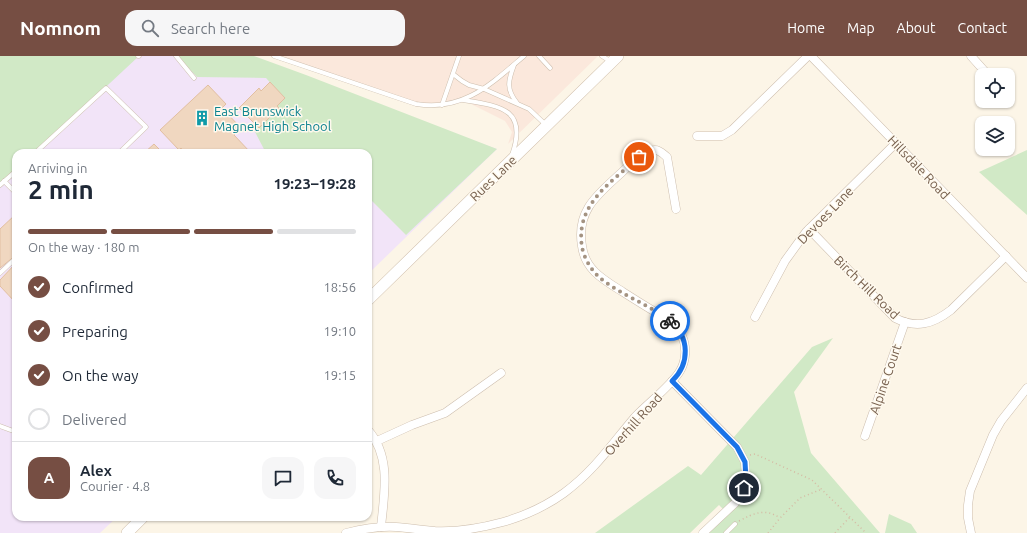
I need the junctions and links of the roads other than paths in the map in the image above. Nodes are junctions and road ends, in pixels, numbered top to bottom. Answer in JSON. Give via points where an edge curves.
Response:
{"nodes":[{"id":1,"x":176,"y":56,"type":"edge"},
{"id":2,"x":274,"y":56,"type":"edge"},
{"id":3,"x":459,"y":56,"type":"edge"},
{"id":4,"x":524,"y":56,"type":"edge"},
{"id":5,"x":539,"y":56,"type":"edge"},
{"id":6,"x":602,"y":56,"type":"edge"},
{"id":7,"x":808,"y":56,"type":"edge"},
{"id":8,"x":811,"y":56,"type":"edge"},
{"id":9,"x":970,"y":56,"type":"edge"},
{"id":10,"x":615,"y":59,"type":"edge"},
{"id":11,"x":515,"y":64,"type":"junction"},
{"id":12,"x":550,"y":68,"type":"dead end"},
{"id":13,"x":981,"y":68,"type":"edge"},
{"id":14,"x":453,"y":74,"type":"junction"},
{"id":15,"x":194,"y":78,"type":"dead end"},
{"id":16,"x":484,"y":89,"type":"junction"},
{"id":17,"x":463,"y":100,"type":"junction"},
{"id":18,"x":519,"y":105,"type":"junction"},
{"id":19,"x":442,"y":106,"type":"junction"},
{"id":20,"x":546,"y":126,"type":"junction"},
{"id":21,"x":698,"y":136,"type":"dead end"},
{"id":22,"x":896,"y":143,"type":"junction"},
{"id":23,"x":40,"y":149,"type":"edge"},
{"id":24,"x":122,"y":149,"type":"edge"},
{"id":25,"x":509,"y":162,"type":"junction"},
{"id":26,"x":12,"y":175,"type":"edge"},
{"id":27,"x":4,"y":182,"type":"junction"},
{"id":28,"x":0,"y":185,"type":"edge"},
{"id":29,"x":12,"y":189,"type":"edge"},
{"id":30,"x":676,"y":209,"type":"dead end"},
{"id":31,"x":809,"y":229,"type":"junction"},
{"id":32,"x":1006,"y":256,"type":"junction"},
{"id":33,"x":12,"y":262,"type":"edge"},
{"id":34,"x":0,"y":273,"type":"edge"},
{"id":35,"x":1027,"y":278,"type":"edge"},
{"id":36,"x":372,"y":296,"type":"edge"},
{"id":37,"x":755,"y":318,"type":"dead end"},
{"id":38,"x":905,"y":322,"type":"junction"},
{"id":39,"x":501,"y":373,"type":"dead end"},
{"id":40,"x":672,"y":381,"type":"junction"},
{"id":41,"x":1027,"y":388,"type":"edge"},
{"id":42,"x":0,"y":426,"type":"edge"},
{"id":43,"x":12,"y":430,"type":"edge"},
{"id":44,"x":372,"y":435,"type":"edge"},
{"id":45,"x":865,"y":436,"type":"dead end"},
{"id":46,"x":377,"y":441,"type":"junction"},
{"id":47,"x":139,"y":521,"type":"edge"},
{"id":48,"x":735,"y":524,"type":"road end"},
{"id":49,"x":381,"y":527,"type":"junction"},
{"id":50,"x":461,"y":531,"type":"edge"},
{"id":51,"x":126,"y":533,"type":"edge"},
{"id":52,"x":346,"y":533,"type":"edge"},
{"id":53,"x":703,"y":533,"type":"edge"},
{"id":54,"x":726,"y":533,"type":"edge"},
{"id":55,"x":971,"y":533,"type":"edge"}],
"edges":[{"from":1,"to":15,"type":"lane"},
{"from":2,"to":19,"type":"lane","via":[[416,104]]},
{"from":3,"to":14,"type":"lane"},
{"from":4,"to":11,"type":"lane"},
{"from":5,"to":12,"type":"lane"},
{"from":6,"to":10,"type":"lane"},
{"from":7,"to":21,"type":"street","via":[[732,130],[722,136]]},
{"from":8,"to":22,"type":"street","name":"Hillsdale Road"},
{"from":9,"to":13,"type":"street"},
{"from":10,"to":20,"type":"main road","name":"Rues Lane"},
{"from":11,"to":16,"type":"lane"},
{"from":11,"to":18,"type":"lane","via":[[509,78],[509,86],[512,97]]},
{"from":14,"to":16,"type":"lane","via":[[469,85]]},
{"from":14,"to":19,"type":"lane"},
{"from":16,"to":17,"type":"lane"},
{"from":16,"to":18,"type":"lane"},
{"from":17,"to":19,"type":"lane"},
{"from":17,"to":25,"type":"lane","via":[[493,105],[511,115],[517,135]]},
{"from":18,"to":20,"type":"lane","via":[[529,109]]},
{"from":20,"to":25,"type":"main road","name":"Rues Lane"},
{"from":22,"to":31,"type":"street","name":"Devoes Lane"},
{"from":22,"to":32,"type":"street","name":"Hillsdale Road"},
{"from":23,"to":24,"type":"lane","via":[[106,88],[146,127]]},
{"from":25,"to":36,"type":"main road","name":"Rues Lane"},
{"from":26,"to":27,"type":"lane"},
{"from":27,"to":28,"type":"lane"},
{"from":27,"to":29,"type":"lane"},
{"from":30,"to":40,"type":"street","name":"Overhill Road","via":[[667,157],[656,150],[648,151],[597,195],[583,220],[580,238],[586,260],[596,274],[668,319],[679,330],[685,345],[685,357],[680,372]]},
{"from":31,"to":37,"type":"street","name":"Devoes Lane","via":[[785,261]]},
{"from":31,"to":38,"type":"street","name":"Birch Hill Road","via":[[895,318]]},
{"from":32,"to":35,"type":"street","name":"Hillsdale Road"},
{"from":32,"to":38,"type":"street","name":"Birch Hill Road","via":[[941,317],[928,323]]},
{"from":33,"to":34,"type":"lane"},
{"from":38,"to":45,"type":"street","name":"Alpine Court"},
{"from":39,"to":46,"type":"street","via":[[445,413]]},
{"from":40,"to":50,"type":"street","name":"Overhill Road","via":[[636,417],[597,464],[563,494],[516,517]]},
{"from":40,"to":53,"type":"street","via":[[737,447],[743,456],[747,471],[740,496]]},
{"from":41,"to":55,"type":"street","via":[[998,426],[970,491],[968,518]]},
{"from":42,"to":43,"type":"lane"},
{"from":44,"to":46,"type":"street"},
{"from":46,"to":49,"type":"street","via":[[384,462],[385,485]]},
{"from":47,"to":51,"type":"main road"},
{"from":48,"to":54,"type":"lane"},
{"from":49,"to":50,"type":"street","name":"Overhill Road"},
{"from":49,"to":52,"type":"street","name":"Overhill Road"}]}
